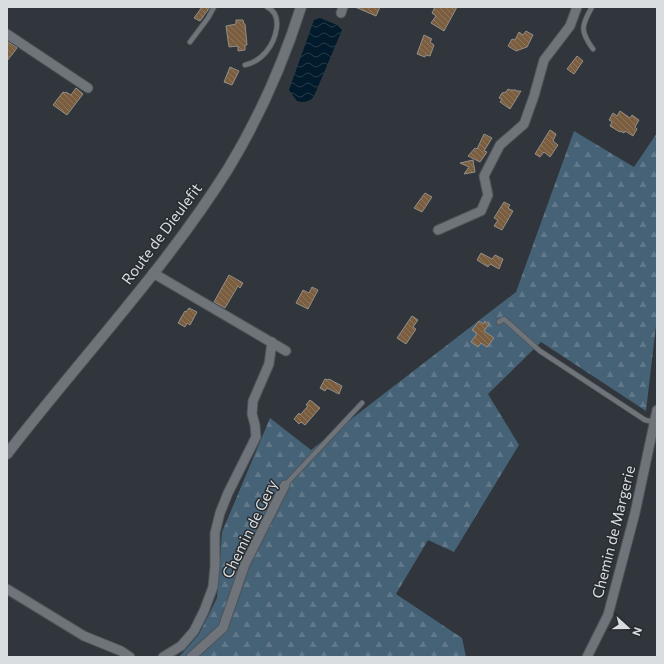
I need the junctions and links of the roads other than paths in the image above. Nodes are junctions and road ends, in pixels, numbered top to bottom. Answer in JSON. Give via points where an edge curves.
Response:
{"nodes":[{"id":1,"x":214,"y":7,"type":"edge"},
{"id":2,"x":267,"y":7,"type":"edge"},
{"id":3,"x":302,"y":7,"type":"edge"},
{"id":4,"x":577,"y":7,"type":"edge"},
{"id":5,"x":592,"y":7,"type":"edge"},
{"id":6,"x":7,"y":34,"type":"edge"},
{"id":7,"x":190,"y":42,"type":"dead end"},
{"id":8,"x":593,"y":49,"type":"dead end"},
{"id":9,"x":245,"y":65,"type":"dead end"},
{"id":10,"x":88,"y":88,"type":"dead end"},
{"id":11,"x":438,"y":230,"type":"dead end"},
{"id":12,"x":153,"y":273,"type":"junction"},
{"id":13,"x":499,"y":322,"type":"dead end"},
{"id":14,"x":272,"y":342,"type":"junction"},
{"id":15,"x":286,"y":351,"type":"dead end"},
{"id":16,"x":362,"y":403,"type":"dead end"},
{"id":17,"x":657,"y":410,"type":"edge"},
{"id":18,"x":654,"y":422,"type":"junction"},
{"id":19,"x":7,"y":454,"type":"edge"},
{"id":20,"x":285,"y":485,"type":"joint"},
{"id":21,"x":7,"y":589,"type":"edge"},
{"id":22,"x":130,"y":657,"type":"edge"},
{"id":23,"x":164,"y":657,"type":"edge"},
{"id":24,"x":191,"y":657,"type":"edge"},
{"id":25,"x":587,"y":657,"type":"edge"}],
"edges":[{"from":1,"to":7,"type":"lane"},
{"from":2,"to":9,"type":"lane","via":[[273,11],[277,20],[272,44],[261,57]]},
{"from":3,"to":12,"type":"main road","name":"Route de Dieulefit","via":[[278,72],[228,169]]},
{"from":4,"to":11,"type":"street","via":[[570,26],[544,60],[524,124],[500,145],[484,176],[488,195],[482,211]]},
{"from":5,"to":8,"type":"lane","via":[[584,22],[585,37]]},
{"from":6,"to":10,"type":"street"},
{"from":12,"to":14,"type":"street"},
{"from":12,"to":19,"type":"main road","name":"Route de Dieulefit"},
{"from":13,"to":18,"type":"lane","via":[[504,319],[546,355],[645,420]]},
{"from":14,"to":15,"type":"street"},
{"from":14,"to":23,"type":"street","via":[[269,364],[253,401],[252,414],[256,437],[228,493],[215,533],[213,587],[194,631],[181,646]]},
{"from":16,"to":20,"type":"lane","name":"Chemin de Gery"},
{"from":17,"to":18,"type":"street","name":"Chemin de Margerie"},
{"from":18,"to":25,"type":"street","name":"Chemin de Margerie","via":[[635,513],[608,615]]},
{"from":20,"to":24,"type":"street","name":"Chemin de Gery","via":[[245,564],[223,628]]},
{"from":21,"to":22,"type":"street","via":[[84,636],[121,650]]}]}
